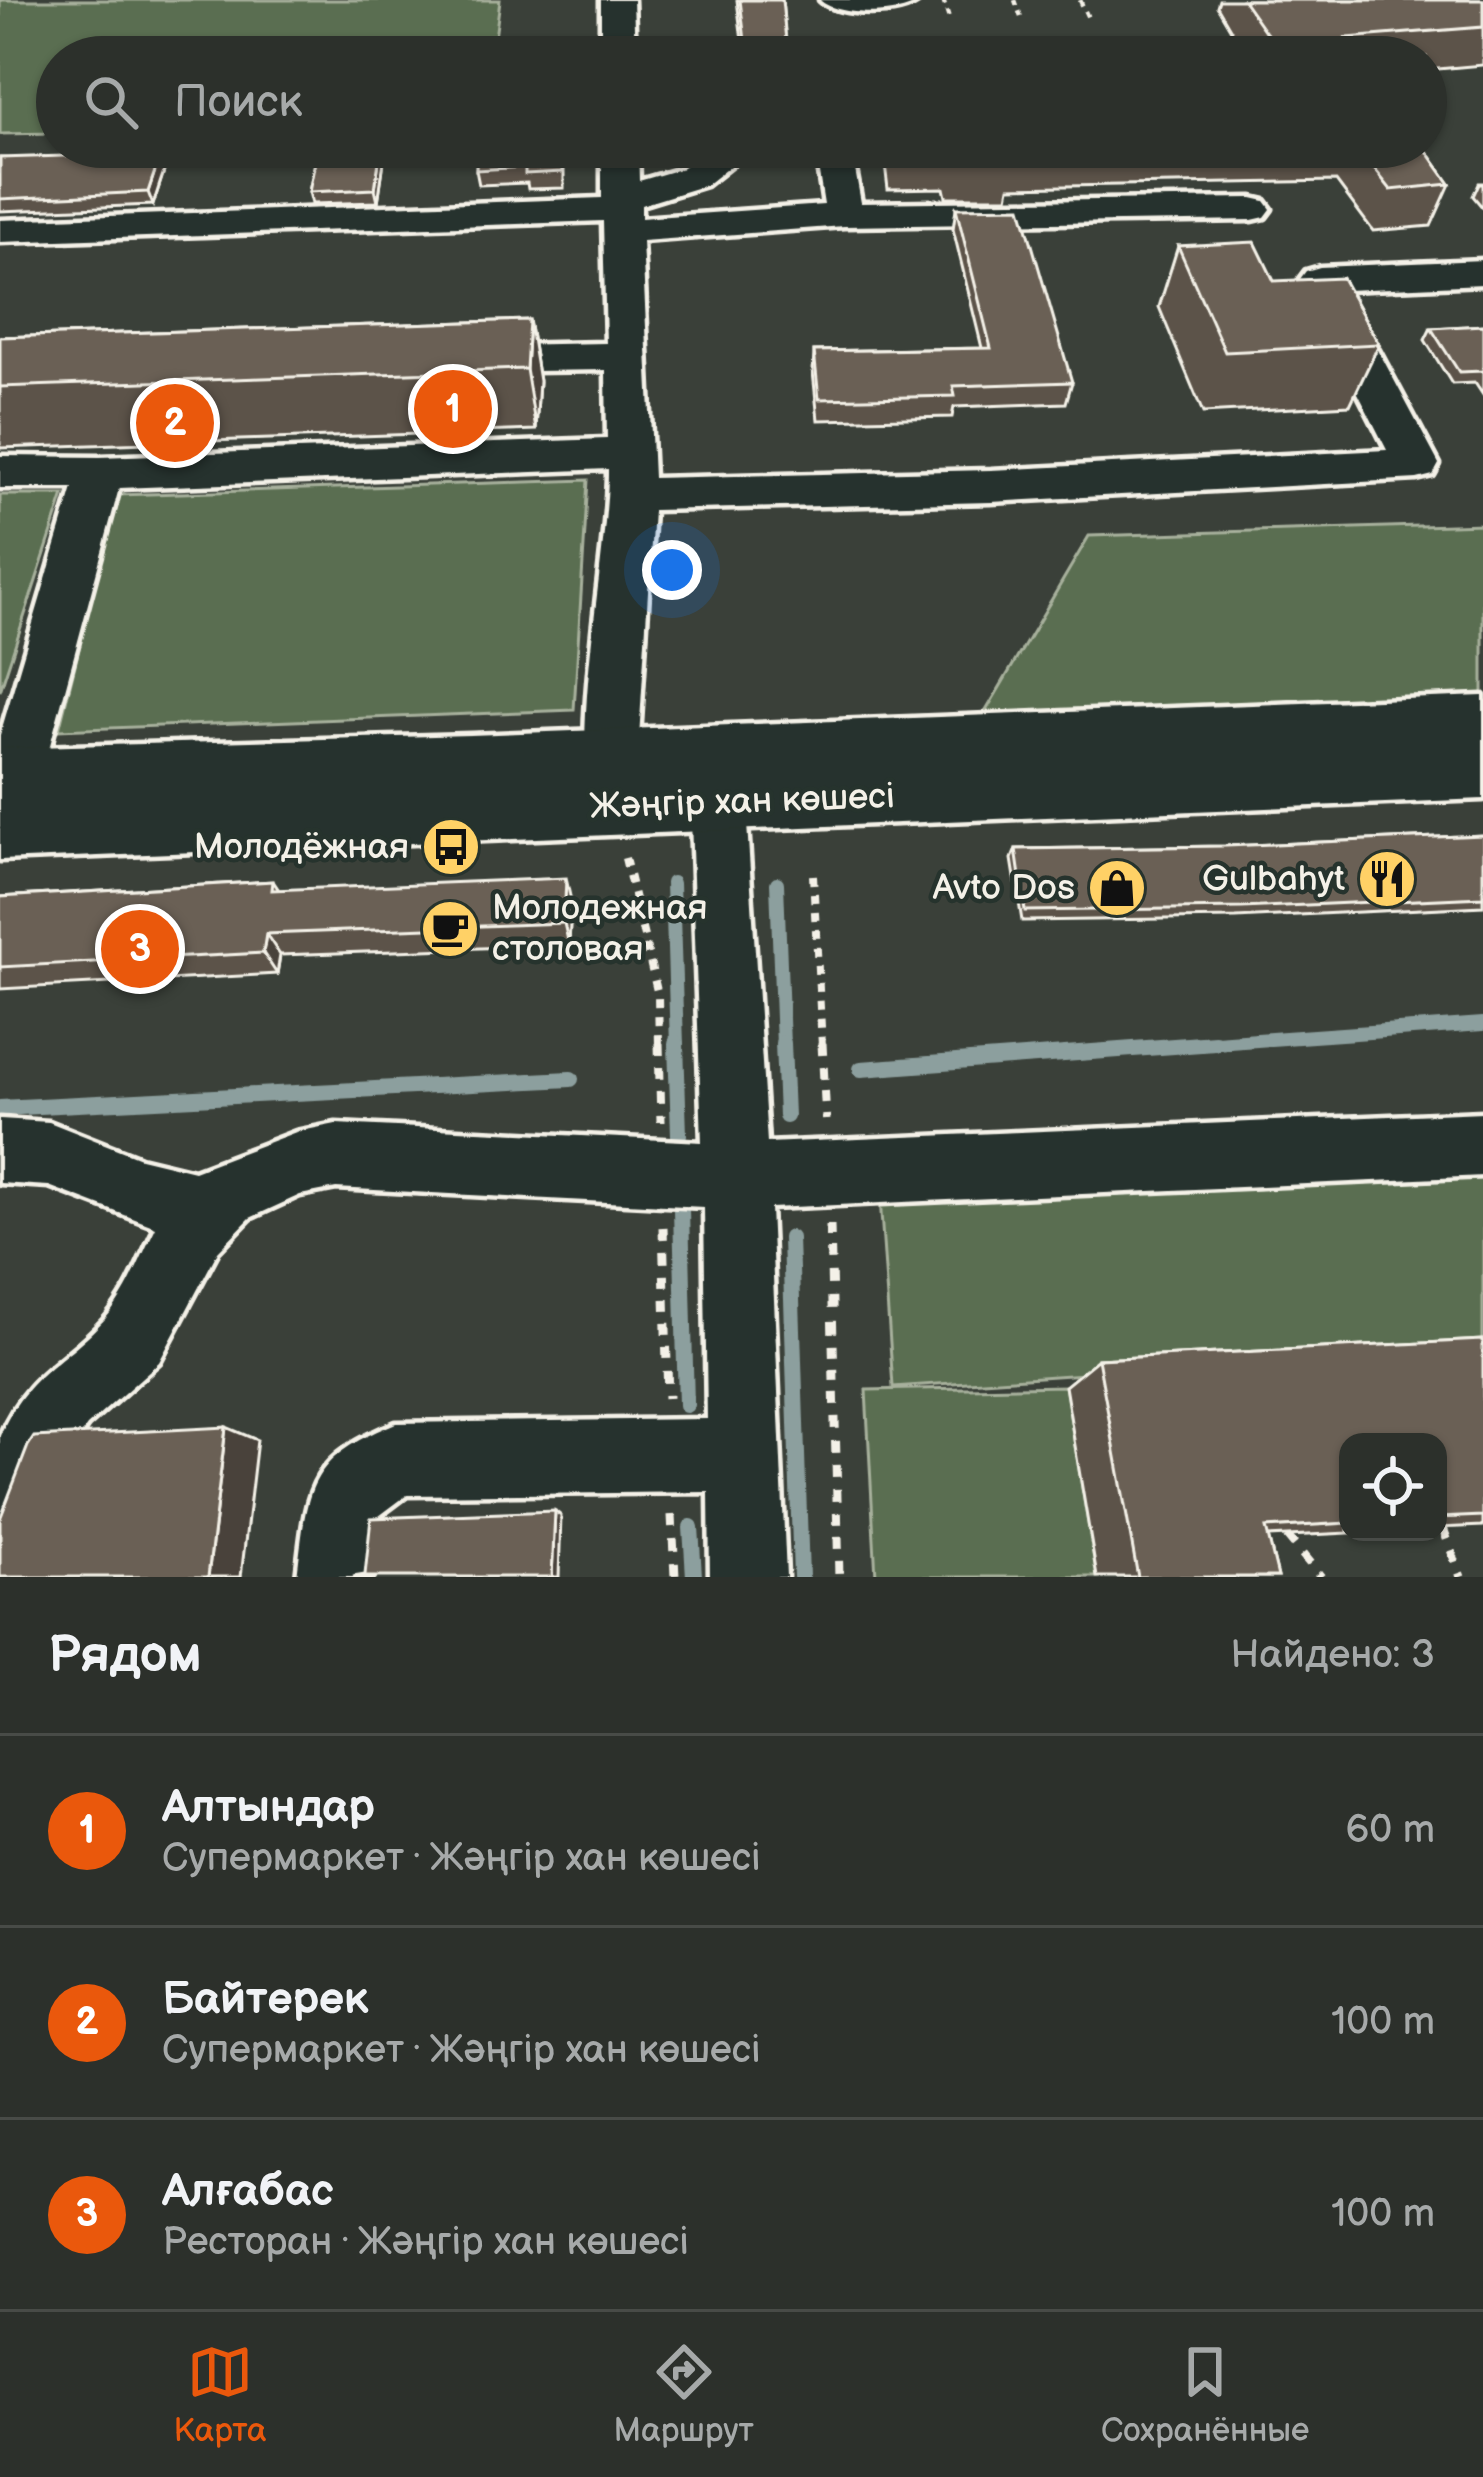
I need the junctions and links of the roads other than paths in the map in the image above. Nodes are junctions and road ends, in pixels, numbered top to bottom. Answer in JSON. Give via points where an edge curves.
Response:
{"nodes":[{"id":1,"x":617,"y":0,"type":"edge"},
{"id":2,"x":836,"y":0,"type":"edge"},
{"id":3,"x":904,"y":0,"type":"edge"},
{"id":4,"x":618,"y":36,"type":"edge"},
{"id":5,"x":620,"y":168,"type":"edge"},
{"id":6,"x":706,"y":168,"type":"edge"},
{"id":7,"x":836,"y":168,"type":"edge"},
{"id":8,"x":1252,"y":209,"type":"dead end"},
{"id":9,"x":621,"y":213,"type":"junction"},
{"id":10,"x":844,"y":214,"type":"junction"},
{"id":11,"x":0,"y":231,"type":"edge"},
{"id":12,"x":1483,"y":272,"type":"edge"},
{"id":13,"x":629,"y":356,"type":"junction"},
{"id":14,"x":430,"y":360,"type":"edge"},
{"id":15,"x":0,"y":472,"type":"edge"},
{"id":16,"x":100,"y":473,"type":"junction"},
{"id":17,"x":631,"y":474,"type":"junction"},
{"id":18,"x":1483,"y":721,"type":"edge"},
{"id":19,"x":1483,"y":772,"type":"edge"},
{"id":20,"x":717,"y":778,"type":"junction"},
{"id":21,"x":614,"y":780,"type":"junction"},
{"id":22,"x":5,"y":794,"type":"edge"},
{"id":23,"x":1483,"y":1144,"type":"edge"},
{"id":24,"x":0,"y":1151,"type":"edge"},
{"id":25,"x":736,"y":1174,"type":"junction"},
{"id":26,"x":227,"y":1195,"type":"junction"},
{"id":27,"x":744,"y":1455,"type":"junction"},
{"id":28,"x":0,"y":1536,"type":"edge"},
{"id":29,"x":335,"y":1577,"type":"edge"},
{"id":30,"x":748,"y":1577,"type":"edge"}],
"edges":[{"from":1,"to":4,"type":"street"},
{"from":2,"to":3,"type":"street"},
{"from":5,"to":9,"type":"street"},
{"from":6,"to":9,"type":"street"},
{"from":7,"to":10,"type":"street"},
{"from":8,"to":10,"type":"street"},
{"from":9,"to":10,"type":"street"},
{"from":9,"to":11,"type":"street"},
{"from":9,"to":13,"type":"street"},
{"from":12,"to":17,"type":"street","via":[[1320,279],[1417,464],[991,486]]},
{"from":13,"to":14,"type":"street"},
{"from":13,"to":17,"type":"street"},
{"from":15,"to":16,"type":"street"},
{"from":16,"to":17,"type":"street"},
{"from":16,"to":22,"type":"street"},
{"from":17,"to":21,"type":"street"},
{"from":18,"to":20,"type":"main road","name":"Жәңгір хан көшесі"},
{"from":19,"to":20,"type":"main road","name":"Жәңгір хан көшесі"},
{"from":20,"to":21,"type":"main road","name":"Жәңгір хан көшесі"},
{"from":20,"to":25,"type":"street"},
{"from":21,"to":22,"type":"main road","name":"Жәңгір хан көшесі"},
{"from":23,"to":25,"type":"street"},
{"from":24,"to":26,"type":"street","via":[[49,1154],[168,1201]]},
{"from":25,"to":26,"type":"street","via":[[336,1156]]},
{"from":25,"to":27,"type":"street"},
{"from":26,"to":28,"type":"street","via":[[180,1243],[133,1340],[44,1423]]},
{"from":27,"to":29,"type":"street","via":[[396,1459],[344,1496]]},
{"from":27,"to":30,"type":"street"}]}
